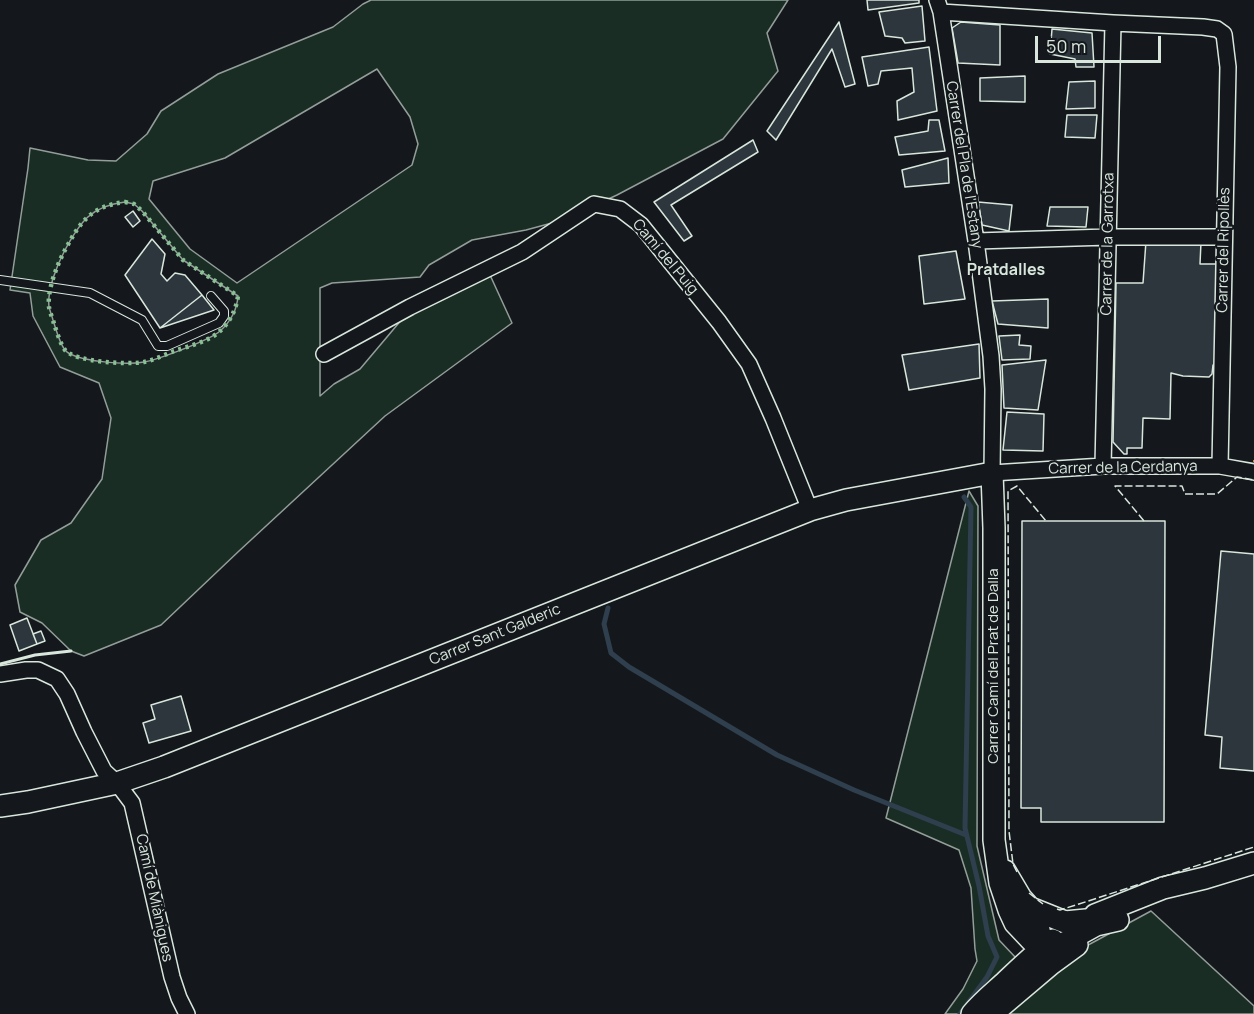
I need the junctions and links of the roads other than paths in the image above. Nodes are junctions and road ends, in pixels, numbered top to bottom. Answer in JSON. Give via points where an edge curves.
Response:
{"nodes":[{"id":1,"x":939,"y":6,"type":"edge"},
{"id":2,"x":1113,"y":23,"type":"junction"},
{"id":3,"x":1108,"y":237,"type":"junction"},
{"id":4,"x":1224,"y":237,"type":"junction"},
{"id":5,"x":976,"y":241,"type":"junction"},
{"id":6,"x":0,"y":280,"type":"edge"},
{"id":7,"x":211,"y":296,"type":"dead end"},
{"id":8,"x":324,"y":354,"type":"dead end"},
{"id":9,"x":1103,"y":466,"type":"junction"},
{"id":10,"x":1220,"y":466,"type":"junction"},
{"id":11,"x":1254,"y":472,"type":"edge"},
{"id":12,"x":992,"y":473,"type":"junction"},
{"id":13,"x":810,"y":510,"type":"junction"},
{"id":14,"x":0,"y":674,"type":"edge"},
{"id":15,"x":111,"y":777,"type":"junction"},
{"id":16,"x":0,"y":806,"type":"edge"},
{"id":17,"x":1254,"y":863,"type":"edge"},
{"id":18,"x":1205,"y":878,"type":"junction"},
{"id":19,"x":1023,"y":916,"type":"junction"},
{"id":20,"x":1086,"y":920,"type":"junction"},
{"id":21,"x":1118,"y":920,"type":"junction"},
{"id":22,"x":1043,"y":947,"type":"junction"},
{"id":23,"x":1009,"y":978,"type":"junction"},
{"id":24,"x":188,"y":1014,"type":"edge"},
{"id":25,"x":972,"y":1014,"type":"edge"},
{"id":26,"x":991,"y":1014,"type":"edge"}],
"edges":[{"from":1,"to":2,"type":"street"},
{"from":1,"to":5,"type":"street","name":"Carrer del Pla de l'Estany"},
{"from":2,"to":3,"type":"street","name":"Carrer de la Garrotxa"},
{"from":2,"to":4,"type":"street","name":"Carrer del Ripollès","via":[[1217,28],[1224,34],[1228,67]]},
{"from":3,"to":4,"type":"street"},
{"from":3,"to":5,"type":"street"},
{"from":3,"to":9,"type":"street","name":"Carrer de la Garrotxa"},
{"from":4,"to":10,"type":"street","name":"Carrer del Ripollès"},
{"from":5,"to":12,"type":"street","name":"Carrer del Pla de l'Estany","via":[[993,378]]},
{"from":6,"to":7,"type":"lane","via":[[90,293],[142,320],[158,346],[219,323],[224,311]]},
{"from":8,"to":13,"type":"street","name":"Camí del Puig","via":[[522,252],[594,204],[620,209],[641,225],[749,364]]},
{"from":9,"to":10,"type":"street","name":"Carrer de la Cerdanya"},
{"from":9,"to":12,"type":"street","name":"Carrer de la Cerdanya"},
{"from":10,"to":11,"type":"street","name":"Carrer de la Cerdanya"},
{"from":12,"to":13,"type":"street","name":"Carrer Sant Galderic"},
{"from":12,"to":19,"type":"street","name":"Carrer Camí del Prat de Dalla","via":[[994,840],[997,859],[1021,898]]},
{"from":13,"to":15,"type":"street","name":"Carrer Sant Galderic","via":[[236,740]]},
{"from":14,"to":15,"type":"street","name":"Camí de Miànigues","via":[[38,670],[57,679]]},
{"from":15,"to":16,"type":"street","name":"Carrer Sant Galderic","via":[[39,800]]},
{"from":15,"to":24,"type":"street","name":"Camí de Miànigues","via":[[132,803],[172,977]]},
{"from":17,"to":18,"type":"street"},
{"from":18,"to":20,"type":"street","via":[[1163,888]]},
{"from":18,"to":21,"type":"street"},
{"from":19,"to":20,"type":"street","via":[[1065,922]]},
{"from":19,"to":22,"type":"street","via":[[1038,926]]},
{"from":19,"to":23,"type":"street"},
{"from":20,"to":22,"type":"street"},
{"from":21,"to":22,"type":"street","via":[[1096,925],[1057,948]]},
{"from":21,"to":26,"type":"street","via":[[1051,964]]},
{"from":22,"to":23,"type":"street"},
{"from":22,"to":26,"type":"street","via":[[1036,965],[1004,994]]},
{"from":23,"to":25,"type":"street"}]}
